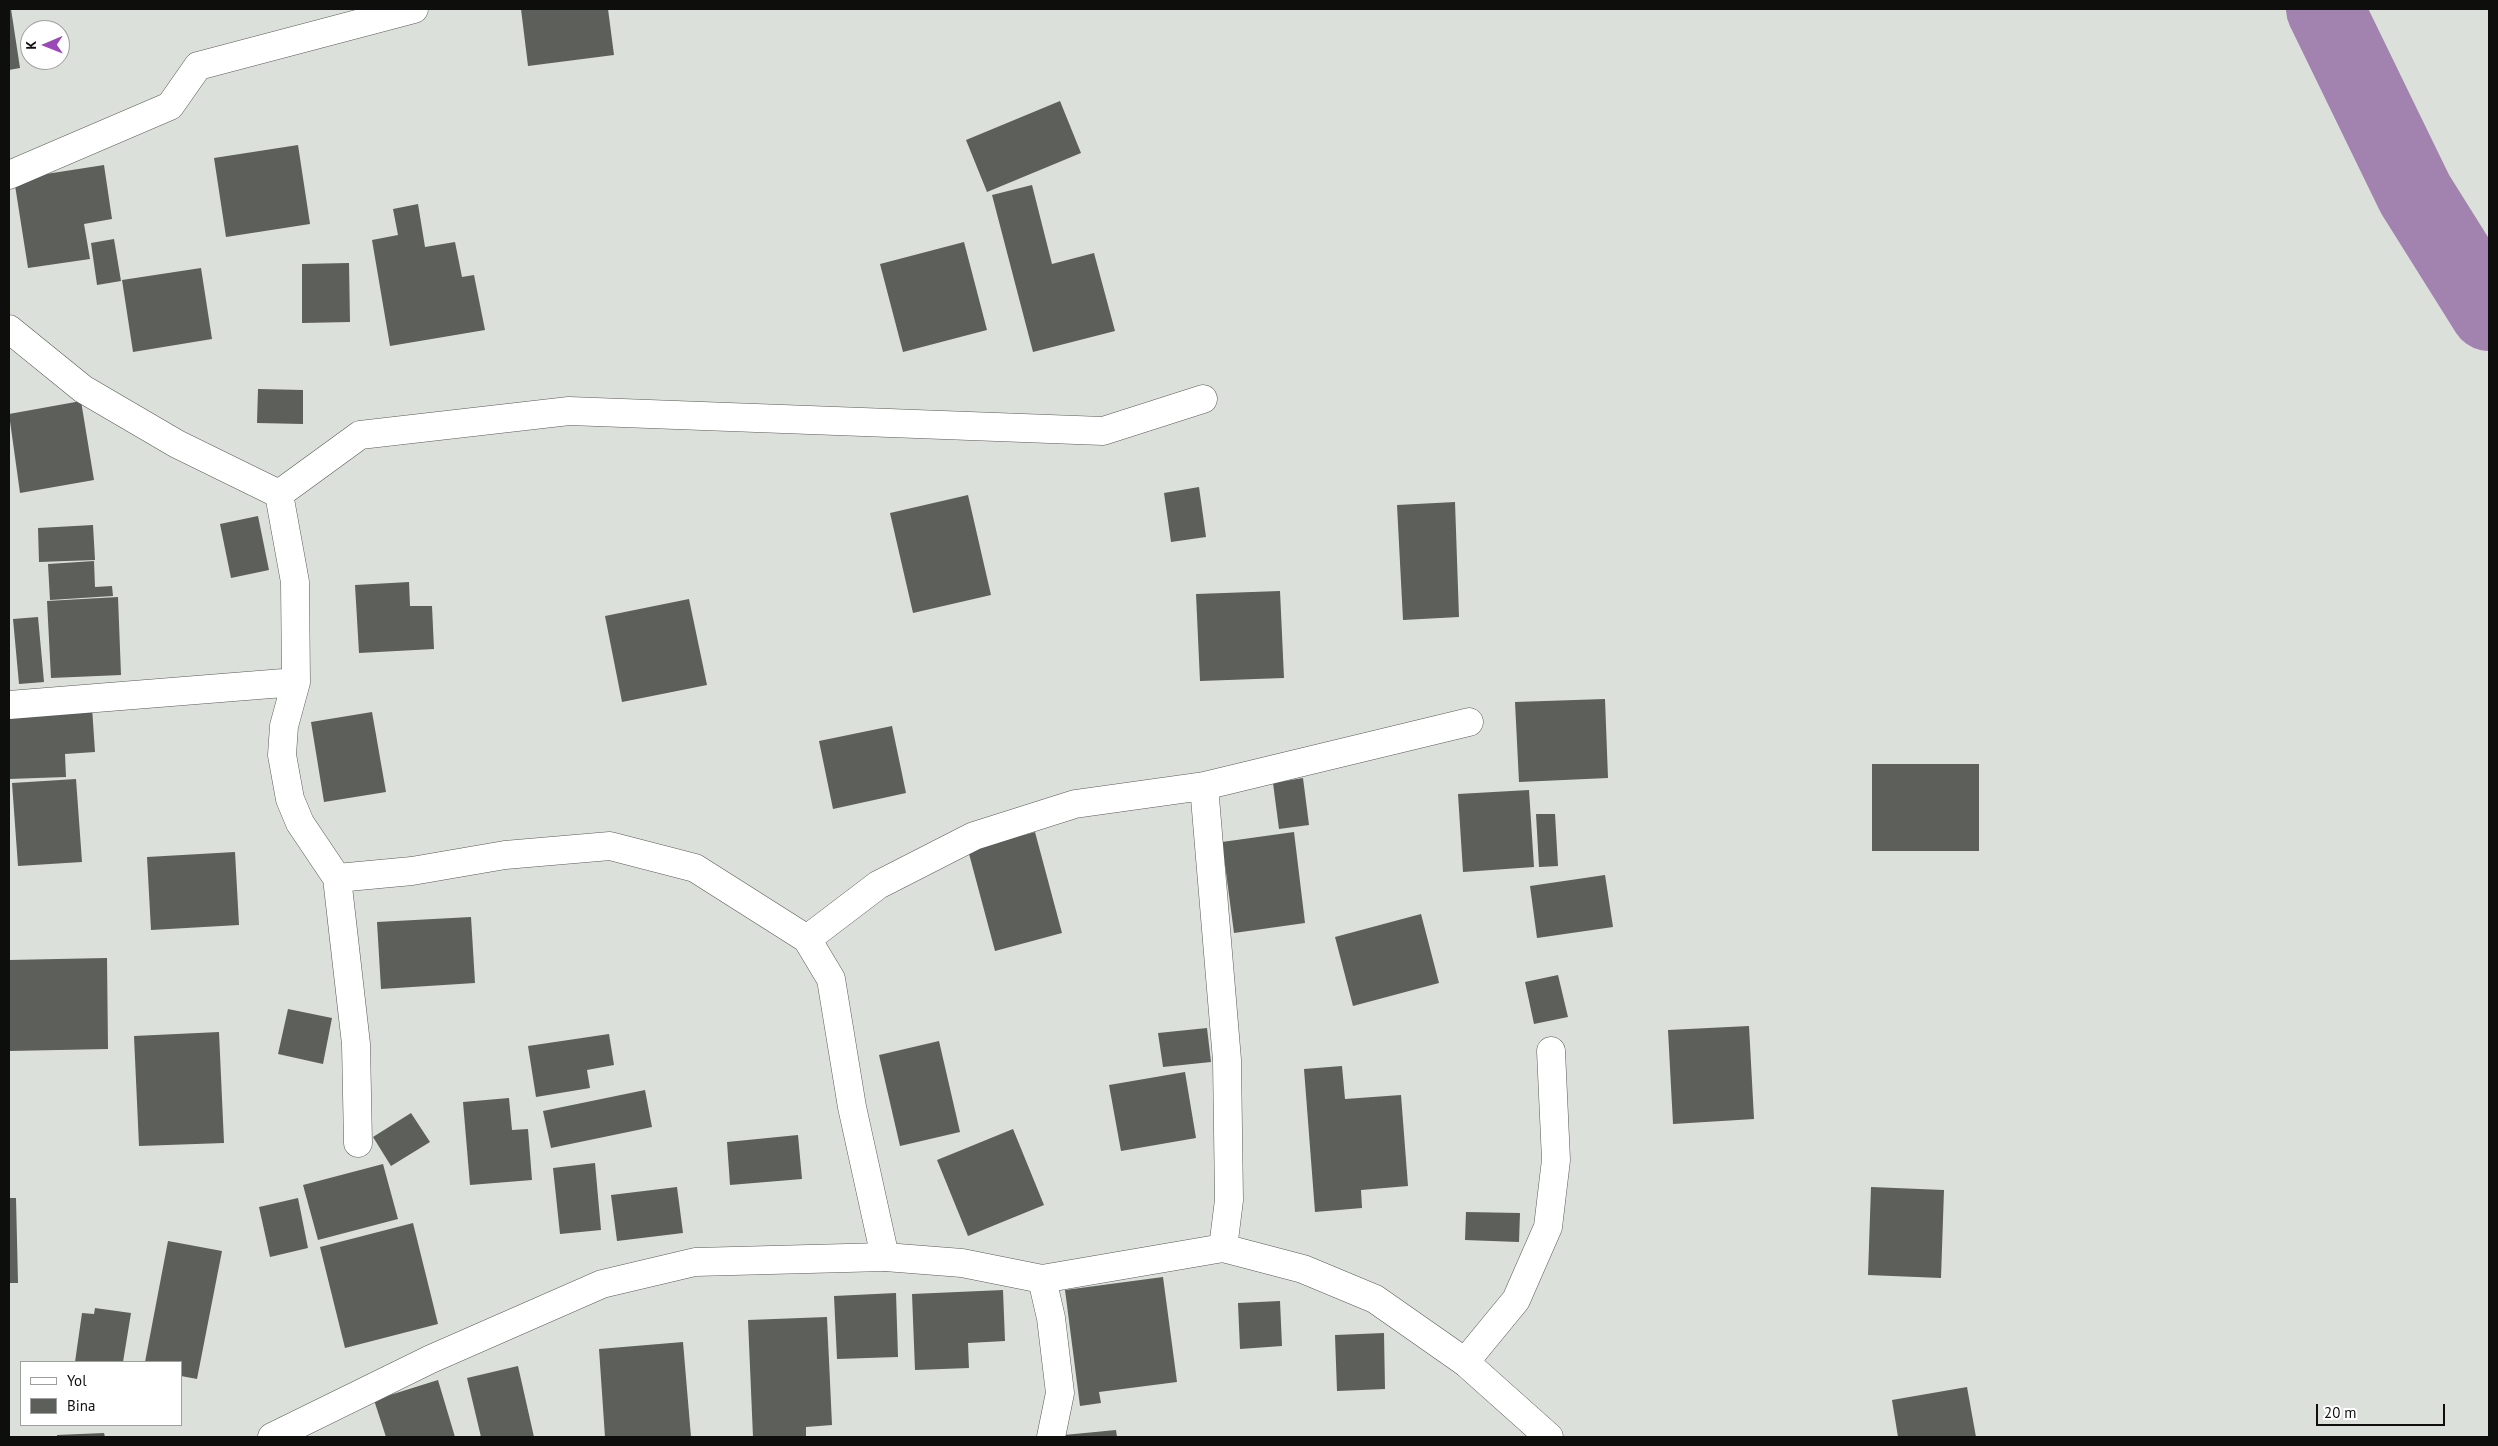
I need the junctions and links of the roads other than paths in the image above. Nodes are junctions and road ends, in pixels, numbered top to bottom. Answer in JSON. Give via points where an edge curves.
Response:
{"nodes":[{"id":1,"x":414,"y":9,"type":"edge"},
{"id":2,"x":9,"y":175,"type":"edge"},
{"id":3,"x":9,"y":329,"type":"edge"},
{"id":4,"x":1203,"y":400,"type":"dead end"},
{"id":5,"x":279,"y":494,"type":"junction"},
{"id":6,"x":296,"y":682,"type":"junction"},
{"id":7,"x":9,"y":706,"type":"edge"},
{"id":8,"x":1469,"y":722,"type":"dead end"},
{"id":9,"x":1204,"y":786,"type":"junction"},
{"id":10,"x":337,"y":878,"type":"junction"},
{"id":11,"x":807,"y":939,"type":"junction"},
{"id":12,"x":1551,"y":1051,"type":"dead end"},
{"id":13,"x":358,"y":1142,"type":"dead end"},
{"id":14,"x":1223,"y":1248,"type":"junction"},
{"id":15,"x":885,"y":1257,"type":"junction"},
{"id":16,"x":1042,"y":1279,"type":"junction"},
{"id":17,"x":1465,"y":1362,"type":"junction"},
{"id":18,"x":272,"y":1437,"type":"edge"},
{"id":19,"x":1051,"y":1437,"type":"edge"},
{"id":20,"x":1549,"y":1437,"type":"edge"}],
"edges":[{"from":1,"to":2,"type":"street","via":[[198,66],[170,106]]},
{"from":3,"to":5,"type":"street","via":[[83,390],[177,444]]},
{"from":4,"to":5,"type":"street","via":[[1103,431],[569,410],[360,435]]},
{"from":5,"to":6,"type":"street","via":[[295,582]]},
{"from":6,"to":7,"type":"street"},
{"from":6,"to":10,"type":"street","via":[[284,726],[282,755],[290,799],[300,822]]},
{"from":8,"to":9,"type":"street"},
{"from":9,"to":11,"type":"street","via":[[1075,804],[974,836],[878,885]]},
{"from":9,"to":14,"type":"street","via":[[1226,1060],[1229,1200]]},
{"from":10,"to":11,"type":"street","via":[[412,871],[505,855],[610,846],[695,868]]},
{"from":10,"to":13,"type":"street","via":[[356,1044]]},
{"from":11,"to":15,"type":"street","via":[[831,979],[852,1107]]},
{"from":12,"to":17,"type":"street","via":[[1556,1160],[1548,1227],[1516,1300]]},
{"from":14,"to":16,"type":"street"},
{"from":14,"to":17,"type":"street","via":[[1303,1269],[1375,1299]]},
{"from":15,"to":16,"type":"street","via":[[962,1263]]},
{"from":15,"to":18,"type":"street","via":[[695,1262],[602,1284],[431,1359]]},
{"from":16,"to":19,"type":"street","via":[[1051,1318],[1060,1393]]},
{"from":17,"to":20,"type":"street"}]}
